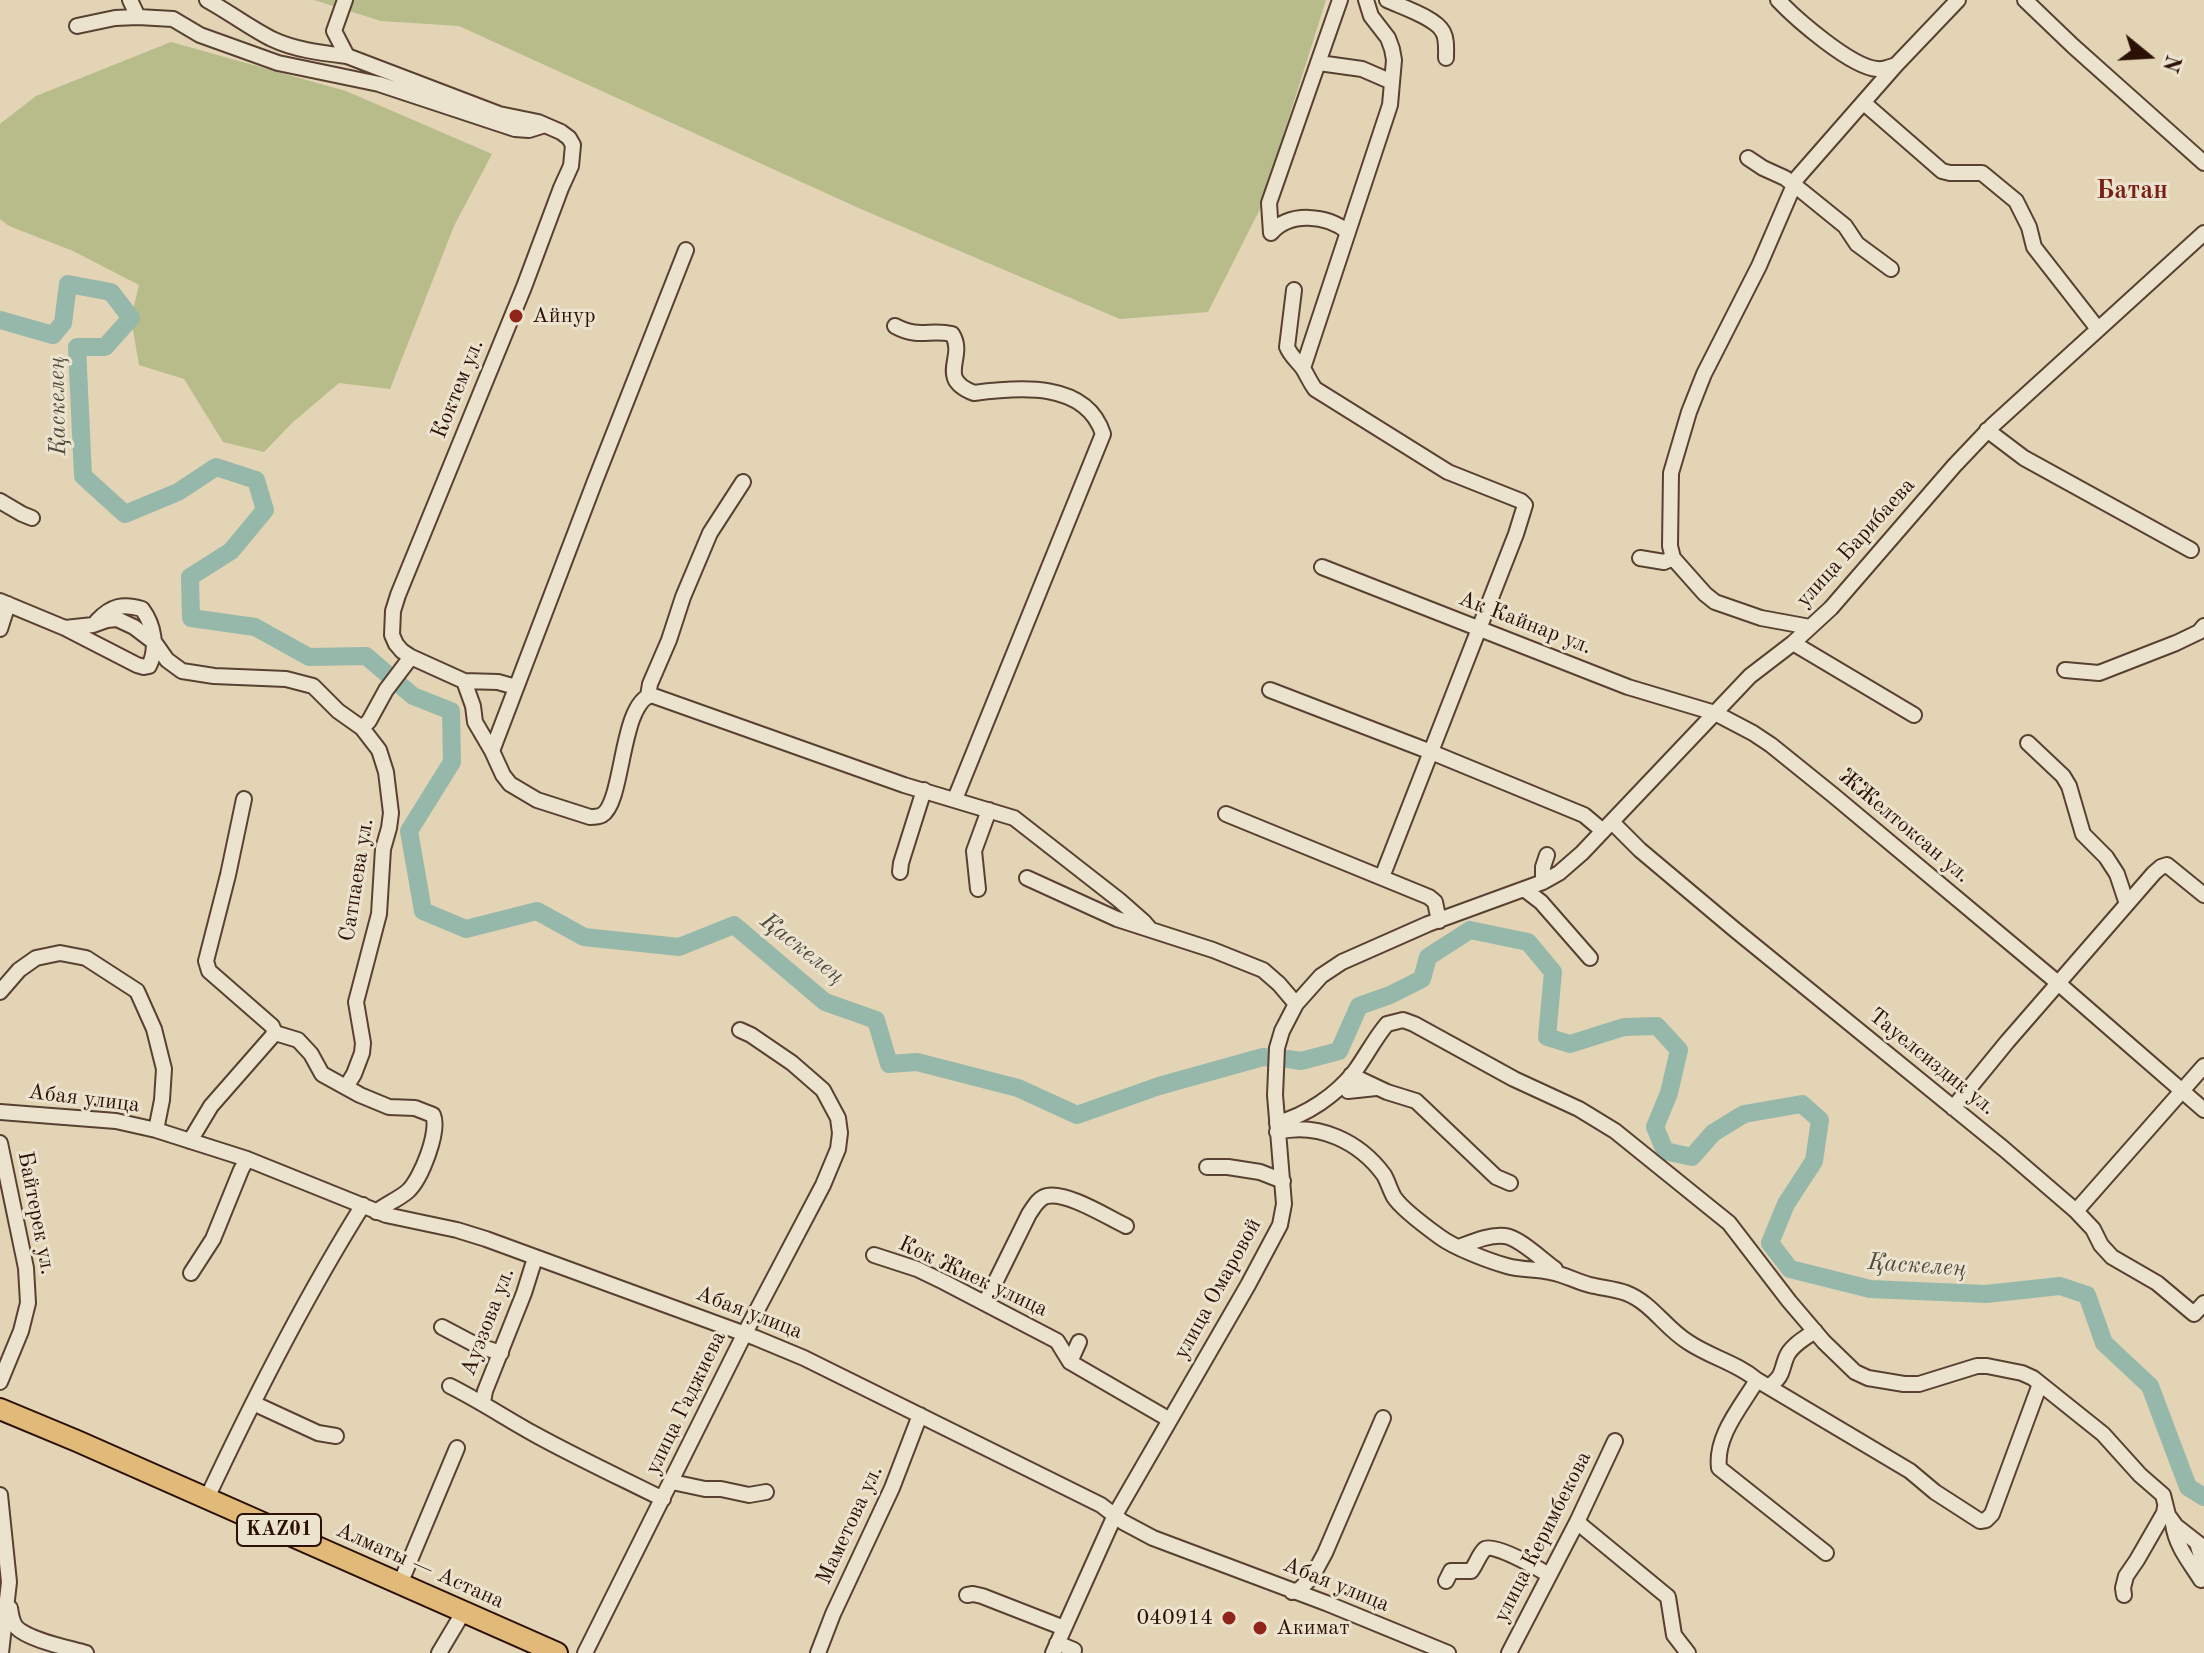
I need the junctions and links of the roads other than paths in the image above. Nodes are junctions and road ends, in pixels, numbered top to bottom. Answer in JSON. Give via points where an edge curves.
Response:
{"nodes":[{"id":1,"x":130,"y":0,"type":"edge"},
{"id":2,"x":207,"y":0,"type":"edge"},
{"id":3,"x":345,"y":0,"type":"edge"},
{"id":4,"x":1340,"y":0,"type":"edge"},
{"id":5,"x":1366,"y":0,"type":"edge"},
{"id":6,"x":1387,"y":0,"type":"edge"},
{"id":7,"x":1958,"y":0,"type":"edge"},
{"id":8,"x":2025,"y":0,"type":"edge"},
{"id":9,"x":1782,"y":2,"type":"edge"},
{"id":10,"x":138,"y":17,"type":"junction"},
{"id":11,"x":77,"y":26,"type":"dead end"},
{"id":12,"x":347,"y":56,"type":"junction"},
{"id":13,"x":1446,"y":58,"type":"dead end"},
{"id":14,"x":1319,"y":63,"type":"junction"},
{"id":15,"x":1896,"y":65,"type":"junction"},
{"id":16,"x":1392,"y":82,"type":"junction"},
{"id":17,"x":1864,"y":103,"type":"junction"},
{"id":18,"x":545,"y":125,"type":"junction"},
{"id":19,"x":1748,"y":158,"type":"dead end"},
{"id":20,"x":2204,"y":163,"type":"edge"},
{"id":21,"x":1793,"y":185,"type":"junction"},
{"id":22,"x":1348,"y":232,"type":"junction"},
{"id":23,"x":2204,"y":233,"type":"edge"},
{"id":24,"x":686,"y":250,"type":"dead end"},
{"id":25,"x":1891,"y":269,"type":"dead end"},
{"id":26,"x":1294,"y":290,"type":"dead end"},
{"id":27,"x":895,"y":326,"type":"dead end"},
{"id":28,"x":2098,"y":329,"type":"junction"},
{"id":29,"x":1303,"y":368,"type":"junction"},
{"id":30,"x":1987,"y":430,"type":"junction"},
{"id":31,"x":743,"y":482,"type":"dead end"},
{"id":32,"x":0,"y":501,"type":"edge"},
{"id":33,"x":32,"y":518,"type":"dead end"},
{"id":34,"x":2191,"y":550,"type":"dead end"},
{"id":35,"x":1640,"y":558,"type":"dead end"},
{"id":36,"x":1673,"y":558,"type":"junction"},
{"id":37,"x":1322,"y":567,"type":"dead end"},
{"id":38,"x":4,"y":603,"type":"edge"},
{"id":39,"x":2204,"y":626,"type":"edge"},
{"id":40,"x":1810,"y":627,"type":"junction"},
{"id":41,"x":65,"y":628,"type":"junction"},
{"id":42,"x":0,"y":629,"type":"edge"},
{"id":43,"x":1478,"y":629,"type":"junction"},
{"id":44,"x":155,"y":643,"type":"junction"},
{"id":45,"x":1793,"y":643,"type":"junction"},
{"id":46,"x":411,"y":657,"type":"junction"},
{"id":47,"x":2065,"y":670,"type":"dead end"},
{"id":48,"x":464,"y":681,"type":"junction"},
{"id":49,"x":516,"y":687,"type":"junction"},
{"id":50,"x":1270,"y":690,"type":"dead end"},
{"id":51,"x":648,"y":696,"type":"junction"},
{"id":52,"x":1715,"y":713,"type":"junction"},
{"id":53,"x":1914,"y":715,"type":"dead end"},
{"id":54,"x":366,"y":724,"type":"junction"},
{"id":55,"x":2028,"y":743,"type":"dead end"},
{"id":56,"x":492,"y":751,"type":"junction"},
{"id":57,"x":1431,"y":752,"type":"junction"},
{"id":58,"x":924,"y":790,"type":"junction"},
{"id":59,"x":244,"y":799,"type":"dead end"},
{"id":60,"x":955,"y":799,"type":"junction"},
{"id":61,"x":989,"y":810,"type":"junction"},
{"id":62,"x":1226,"y":814,"type":"dead end"},
{"id":63,"x":1607,"y":826,"type":"junction"},
{"id":64,"x":1547,"y":855,"type":"dead end"},
{"id":65,"x":900,"y":872,"type":"dead end"},
{"id":66,"x":1382,"y":877,"type":"junction"},
{"id":67,"x":1027,"y":878,"type":"dead end"},
{"id":68,"x":1543,"y":882,"type":"junction"},
{"id":69,"x":978,"y":889,"type":"dead end"},
{"id":70,"x":1524,"y":889,"type":"junction"},
{"id":71,"x":2204,"y":895,"type":"edge"},
{"id":72,"x":2127,"y":904,"type":"junction"},
{"id":73,"x":1439,"y":921,"type":"junction"},
{"id":74,"x":1150,"y":929,"type":"junction"},
{"id":75,"x":1590,"y":958,"type":"dead end"},
{"id":76,"x":2058,"y":983,"type":"junction"},
{"id":77,"x":0,"y":992,"type":"edge"},
{"id":78,"x":1296,"y":1004,"type":"junction"},
{"id":79,"x":740,"y":1030,"type":"dead end"},
{"id":80,"x":275,"y":1033,"type":"junction"},
{"id":81,"x":2204,"y":1066,"type":"edge"},
{"id":82,"x":1351,"y":1075,"type":"junction"},
{"id":83,"x":346,"y":1087,"type":"junction"},
{"id":84,"x":1381,"y":1089,"type":"junction"},
{"id":85,"x":1348,"y":1091,"type":"dead end"},
{"id":86,"x":2181,"y":1091,"type":"junction"},
{"id":87,"x":1953,"y":1108,"type":"junction"},
{"id":88,"x":2204,"y":1110,"type":"edge"},
{"id":89,"x":0,"y":1112,"type":"edge"},
{"id":90,"x":1277,"y":1128,"type":"junction"},
{"id":91,"x":156,"y":1130,"type":"junction"},
{"id":92,"x":190,"y":1141,"type":"junction"},
{"id":93,"x":0,"y":1143,"type":"edge"},
{"id":94,"x":247,"y":1159,"type":"junction"},
{"id":95,"x":1207,"y":1167,"type":"dead end"},
{"id":96,"x":1283,"y":1181,"type":"junction"},
{"id":97,"x":1510,"y":1183,"type":"dead end"},
{"id":98,"x":409,"y":1191,"type":"junction"},
{"id":99,"x":6,"y":1202,"type":"edge"},
{"id":100,"x":370,"y":1209,"type":"junction"},
{"id":101,"x":2076,"y":1211,"type":"junction"},
{"id":102,"x":393,"y":1218,"type":"junction"},
{"id":103,"x":1126,"y":1226,"type":"dead end"},
{"id":104,"x":1459,"y":1247,"type":"junction"},
{"id":105,"x":874,"y":1255,"type":"dead end"},
{"id":106,"x":535,"y":1258,"type":"junction"},
{"id":107,"x":1571,"y":1266,"type":"dead end"},
{"id":108,"x":1552,"y":1270,"type":"junction"},
{"id":109,"x":191,"y":1273,"type":"dead end"},
{"id":110,"x":985,"y":1303,"type":"junction"},
{"id":111,"x":2204,"y":1303,"type":"edge"},
{"id":112,"x":442,"y":1327,"type":"dead end"},
{"id":113,"x":1815,"y":1331,"type":"junction"},
{"id":114,"x":745,"y":1333,"type":"junction"},
{"id":115,"x":1079,"y":1342,"type":"dead end"},
{"id":116,"x":501,"y":1353,"type":"junction"},
{"id":117,"x":4,"y":1362,"type":"edge"},
{"id":118,"x":1070,"y":1362,"type":"junction"},
{"id":119,"x":0,"y":1382,"type":"edge"},
{"id":120,"x":1763,"y":1383,"type":"junction"},
{"id":121,"x":2040,"y":1384,"type":"junction"},
{"id":122,"x":450,"y":1386,"type":"dead end"},
{"id":123,"x":483,"y":1402,"type":"junction"},
{"id":124,"x":253,"y":1403,"type":"junction"},
{"id":125,"x":0,"y":1409,"type":"edge"},
{"id":126,"x":920,"y":1415,"type":"junction"},
{"id":127,"x":1383,"y":1418,"type":"dead end"},
{"id":128,"x":1170,"y":1420,"type":"junction"},
{"id":129,"x":336,"y":1436,"type":"dead end"},
{"id":130,"x":1615,"y":1441,"type":"dead end"},
{"id":131,"x":457,"y":1448,"type":"dead end"},
{"id":132,"x":672,"y":1482,"type":"junction"},
{"id":133,"x":766,"y":1492,"type":"dead end"},
{"id":134,"x":0,"y":1495,"type":"edge"},
{"id":135,"x":749,"y":1495,"type":"junction"},
{"id":136,"x":207,"y":1498,"type":"junction"},
{"id":137,"x":663,"y":1499,"type":"junction"},
{"id":138,"x":758,"y":1510,"type":"dead end"},
{"id":139,"x":2169,"y":1514,"type":"junction"},
{"id":140,"x":1115,"y":1515,"type":"junction"},
{"id":141,"x":1577,"y":1522,"type":"junction"},
{"id":142,"x":2200,"y":1546,"type":"edge"},
{"id":143,"x":1826,"y":1553,"type":"dead end"},
{"id":144,"x":1549,"y":1575,"type":"junction"},
{"id":145,"x":2201,"y":1576,"type":"edge"},
{"id":146,"x":1446,"y":1581,"type":"dead end"},
{"id":147,"x":400,"y":1584,"type":"junction"},
{"id":148,"x":1292,"y":1592,"type":"junction"},
{"id":149,"x":967,"y":1595,"type":"dead end"},
{"id":150,"x":2124,"y":1595,"type":"dead end"},
{"id":151,"x":8,"y":1599,"type":"junction"},
{"id":152,"x":464,"y":1611,"type":"junction"},
{"id":153,"x":1064,"y":1628,"type":"junction"},
{"id":154,"x":1055,"y":1648,"type":"edge"},
{"id":155,"x":1074,"y":1650,"type":"dead end"},
{"id":156,"x":1680,"y":1650,"type":"edge"},
{"id":157,"x":1,"y":1653,"type":"edge"},
{"id":158,"x":86,"y":1653,"type":"edge"},
{"id":159,"x":439,"y":1653,"type":"edge"},
{"id":160,"x":557,"y":1653,"type":"edge"},
{"id":161,"x":585,"y":1653,"type":"edge"},
{"id":162,"x":818,"y":1653,"type":"edge"},
{"id":163,"x":1448,"y":1653,"type":"edge"},
{"id":164,"x":1509,"y":1653,"type":"edge"}],
"edges":[{"from":1,"to":10,"type":"street"},
{"from":2,"to":12,"type":"street","via":[[272,39]]},
{"from":3,"to":12,"type":"street","via":[[334,31]]},
{"from":4,"to":14,"type":"street"},
{"from":5,"to":16,"type":"street","via":[[1392,49]]},
{"from":6,"to":13,"type":"street","via":[[1442,29]]},
{"from":7,"to":15,"type":"street"},
{"from":8,"to":20,"type":"street"},
{"from":9,"to":15,"type":"street","via":[[1858,63],[1876,69]]},
{"from":10,"to":11,"type":"street"},
{"from":10,"to":18,"type":"street","via":[[173,19],[200,35],[278,63],[379,84],[515,129]]},
{"from":12,"to":18,"type":"street","via":[[499,114]]},
{"from":14,"to":16,"type":"street","via":[[1362,69]]},
{"from":14,"to":22,"type":"street","via":[[1269,203],[1271,233],[1296,218],[1332,223]]},
{"from":15,"to":17,"type":"street"},
{"from":16,"to":22,"type":"street","via":[[1390,105]]},
{"from":17,"to":21,"type":"street"},
{"from":17,"to":28,"type":"street","via":[[1942,171],[1982,173],[2016,201],[2034,247]]},
{"from":18,"to":46,"type":"street","name":"Коктем ул.","via":[[569,138],[573,158],[398,595],[392,635]]},
{"from":19,"to":21,"type":"street"},
{"from":21,"to":25,"type":"street"},
{"from":21,"to":36,"type":"street","via":[[1759,266],[1698,371],[1671,473]]},
{"from":22,"to":29,"type":"street"},
{"from":23,"to":28,"type":"street","name":"улица Барибаева"},
{"from":24,"to":49,"type":"street"},
{"from":26,"to":29,"type":"street","via":[[1287,347]]},
{"from":27,"to":60,"type":"street","via":[[917,335],[952,334],[957,345],[954,378],[968,391],[1053,391],[1094,415],[1103,434]]},
{"from":28,"to":30,"type":"street","name":"улица Барибаева"},
{"from":29,"to":43,"type":"street","via":[[1315,389],[1448,472],[1523,503]]},
{"from":30,"to":34,"type":"street","via":[[2024,458]]},
{"from":30,"to":40,"type":"street","name":"улица Барибаева"},
{"from":31,"to":51,"type":"street","via":[[710,533]]},
{"from":32,"to":33,"type":"street"},
{"from":35,"to":36,"type":"street"},
{"from":36,"to":40,"type":"street","via":[[1715,602]]},
{"from":37,"to":43,"type":"street","name":"Ак Кайнар ул."},
{"from":38,"to":41,"type":"street"},
{"from":38,"to":42,"type":"street"},
{"from":39,"to":47,"type":"street","via":[[2176,643],[2099,673]]},
{"from":40,"to":45,"type":"street","name":"улица Барибаева"},
{"from":41,"to":44,"type":"street","via":[[144,667],[151,663]]},
{"from":41,"to":44,"type":"street","via":[[93,625],[123,605],[142,609]]},
{"from":43,"to":52,"type":"street","name":"Ак Кайнар ул.","via":[[1638,691]]},
{"from":43,"to":57,"type":"street"},
{"from":44,"to":54,"type":"street","via":[[182,671],[313,686],[338,711]]},
{"from":45,"to":52,"type":"street","name":"улица Барибаева","via":[[1750,676]]},
{"from":45,"to":53,"type":"street"},
{"from":46,"to":48,"type":"street"},
{"from":46,"to":54,"type":"street"},
{"from":48,"to":49,"type":"street"},
{"from":48,"to":56,"type":"street","via":[[475,722]]},
{"from":49,"to":56,"type":"street"},
{"from":50,"to":57,"type":"street","name":"Тауелсиздик ул."},
{"from":51,"to":56,"type":"street","via":[[632,721],[609,806],[598,817],[519,791],[503,775]]},
{"from":51,"to":58,"type":"street"},
{"from":52,"to":63,"type":"street","name":"улица Барибаева"},
{"from":52,"to":76,"type":"street","name":"ЖЖелтоксан ул.","via":[[1771,745]]},
{"from":54,"to":83,"type":"street","name":"Сатпаева ул.","via":[[376,736],[391,813],[379,914],[356,1002],[362,1053]]},
{"from":55,"to":72,"type":"street","via":[[2063,776],[2083,834],[2117,874]]},
{"from":57,"to":63,"type":"street","name":"Тауелсиздик ул."},
{"from":57,"to":66,"type":"street"},
{"from":58,"to":60,"type":"street"},
{"from":58,"to":65,"type":"street"},
{"from":59,"to":80,"type":"street","via":[[206,961],[209,971]]},
{"from":60,"to":61,"type":"street"},
{"from":61,"to":69,"type":"street","via":[[974,851]]},
{"from":61,"to":74,"type":"street","via":[[1022,823]]},
{"from":62,"to":66,"type":"street"},
{"from":63,"to":68,"type":"street","name":"улица Барибаева"},
{"from":63,"to":87,"type":"street","name":"Тауелсиздик ул."},
{"from":64,"to":68,"type":"street"},
{"from":66,"to":73,"type":"street","via":[[1429,897]]},
{"from":67,"to":74,"type":"street"},
{"from":68,"to":70,"type":"street","name":"улица Омаровой"},
{"from":70,"to":73,"type":"street","name":"улица Омаровой"},
{"from":70,"to":75,"type":"street"},
{"from":71,"to":72,"type":"street","via":[[2167,865]]},
{"from":72,"to":76,"type":"street"},
{"from":73,"to":78,"type":"street","name":"улица Омаровой","via":[[1342,962]]},
{"from":74,"to":78,"type":"street","via":[[1263,970]]},
{"from":76,"to":86,"type":"street","name":"ЖЖелтоксан ул."},
{"from":76,"to":87,"type":"street"},
{"from":77,"to":91,"type":"street","via":[[36,958],[60,953],[86,958],[137,991],[164,1069]]},
{"from":78,"to":90,"type":"street","name":"улица Омаровой","via":[[1277,1048]]},
{"from":79,"to":114,"type":"street","name":"улица Гаджиева","via":[[816,1082],[836,1112],[840,1133],[831,1169]]},
{"from":80,"to":83,"type":"street","via":[[304,1044],[322,1074]]},
{"from":80,"to":92,"type":"street","via":[[211,1106]]},
{"from":81,"to":86,"type":"street"},
{"from":82,"to":84,"type":"street"},
{"from":82,"to":90,"type":"street","via":[[1328,1097]]},
{"from":82,"to":113,"type":"street","via":[[1387,1024],[1403,1020],[1579,1109],[1615,1131],[1729,1223]]},
{"from":83,"to":98,"type":"street","via":[[389,1107],[433,1115],[435,1130],[422,1172]]},
{"from":84,"to":85,"type":"street"},
{"from":84,"to":97,"type":"street","via":[[1416,1101],[1496,1177]]},
{"from":86,"to":88,"type":"street","name":"ЖЖелтоксан ул."},
{"from":86,"to":101,"type":"street"},
{"from":87,"to":101,"type":"street","name":"Тауелсиздик ул."},
{"from":89,"to":91,"type":"street","name":"Абая улица","via":[[116,1121]]},
{"from":90,"to":96,"type":"street","name":"улица Омаровой"},
{"from":90,"to":104,"type":"street","via":[[1321,1131],[1359,1150],[1384,1175],[1400,1204]]},
{"from":91,"to":92,"type":"street","name":"Абая улица"},
{"from":92,"to":94,"type":"street","name":"Абая улица"},
{"from":93,"to":99,"type":"street","name":"Байтерек ул."},
{"from":94,"to":100,"type":"street","name":"Абая улица"},
{"from":94,"to":109,"type":"street","via":[[213,1239]]},
{"from":95,"to":96,"type":"street","via":[[1260,1172]]},
{"from":96,"to":128,"type":"street","name":"улица Омаровой","via":[[1280,1225]]},
{"from":98,"to":100,"type":"street"},
{"from":98,"to":102,"type":"street"},
{"from":99,"to":117,"type":"street","name":"Байтерек ул.","via":[[26,1268],[28,1303],[21,1331]]},
{"from":100,"to":102,"type":"street","name":"Абая улица"},
{"from":100,"to":124,"type":"street","via":[[286,1340]]},
{"from":101,"to":111,"type":"street","name":"Тауелсиздик ул.","via":[[2112,1257],[2157,1283],[2194,1314]]},
{"from":102,"to":106,"type":"street","name":"Абая улица","via":[[457,1230]]},
{"from":103,"to":110,"type":"street","via":[[1072,1200],[1041,1199]]},
{"from":104,"to":108,"type":"street","via":[[1506,1266]]},
{"from":104,"to":108,"type":"street","via":[[1507,1236]]},
{"from":105,"to":110,"type":"street","name":"Кок Жиек улица","via":[[917,1269]]},
{"from":106,"to":114,"type":"street","name":"Абая улица"},
{"from":106,"to":116,"type":"street","name":"Ауэзова ул."},
{"from":107,"to":108,"type":"street"},
{"from":108,"to":120,"type":"street","via":[[1642,1301],[1686,1342]]},
{"from":110,"to":118,"type":"street","name":"Кок Жиек улица","via":[[1057,1341]]},
{"from":112,"to":116,"type":"street"},
{"from":113,"to":120,"type":"street","via":[[1786,1356],[1783,1371]]},
{"from":113,"to":121,"type":"street","via":[[1855,1372],[1868,1378],[1919,1384],[1977,1366],[2022,1373]]},
{"from":114,"to":126,"type":"street","name":"Абая улица"},
{"from":114,"to":132,"type":"street","name":"улица Гаджиева"},
{"from":115,"to":118,"type":"street"},
{"from":116,"to":123,"type":"street","name":"Ауэзова ул."},
{"from":117,"to":119,"type":"street","name":"Байтерек ул."},
{"from":118,"to":128,"type":"street","name":"Кок Жиек улица"},
{"from":120,"to":121,"type":"street","via":[[1910,1471],[1980,1521],[1992,1514]]},
{"from":120,"to":143,"type":"street","via":[[1721,1441],[1719,1468]]},
{"from":121,"to":139,"type":"street","via":[[2103,1434],[2163,1495]]},
{"from":122,"to":123,"type":"street"},
{"from":123,"to":137,"type":"street","via":[[552,1444]]},
{"from":124,"to":129,"type":"street"},
{"from":124,"to":136,"type":"street"},
{"from":125,"to":136,"type":"highway","name":"Алматы — Астана","number":"KАZ01"},
{"from":126,"to":140,"type":"street","name":"Абая улица"},
{"from":126,"to":162,"type":"street","name":"Маметова ул."},
{"from":127,"to":148,"type":"street","via":[[1325,1553],[1312,1577]]},
{"from":128,"to":140,"type":"street","name":"улица Омаровой"},
{"from":130,"to":141,"type":"street","name":"улица Керимбекова"},
{"from":131,"to":147,"type":"street"},
{"from":132,"to":135,"type":"street"},
{"from":132,"to":137,"type":"street","name":"улица Гаджиева"},
{"from":133,"to":135,"type":"street"},
{"from":134,"to":151,"type":"street"},
{"from":135,"to":138,"type":"street"},
{"from":136,"to":147,"type":"highway","name":"Алматы — Астана","number":"KАZ01"},
{"from":137,"to":161,"type":"street","name":"улица Гаджиева"},
{"from":139,"to":142,"type":"street"},
{"from":139,"to":145,"type":"street","via":[[2182,1553]]},
{"from":139,"to":150,"type":"street","via":[[2164,1513],[2123,1581]]},
{"from":140,"to":148,"type":"street","name":"Абая улица","via":[[1227,1571]]},
{"from":140,"to":153,"type":"street","name":"улица Омаровой"},
{"from":141,"to":144,"type":"street","name":"улица Керимбекова"},
{"from":141,"to":156,"type":"street","via":[[1668,1597]]},
{"from":142,"to":145,"type":"street"},
{"from":144,"to":146,"type":"street","via":[[1489,1547],[1473,1570],[1454,1570]]},
{"from":144,"to":164,"type":"street","name":"улица Керимбекова"},
{"from":147,"to":152,"type":"highway","name":"Алматы — Астана","number":"KАZ01"},
{"from":148,"to":163,"type":"street","name":"Абая улица"},
{"from":149,"to":153,"type":"street"},
{"from":151,"to":157,"type":"street"},
{"from":151,"to":158,"type":"street","via":[[18,1629]]},
{"from":152,"to":159,"type":"street"},
{"from":152,"to":160,"type":"highway","name":"Алматы — Астана","number":"KАZ01"},
{"from":153,"to":154,"type":"street","name":"улица Омаровой"},
{"from":154,"to":155,"type":"street"}]}
